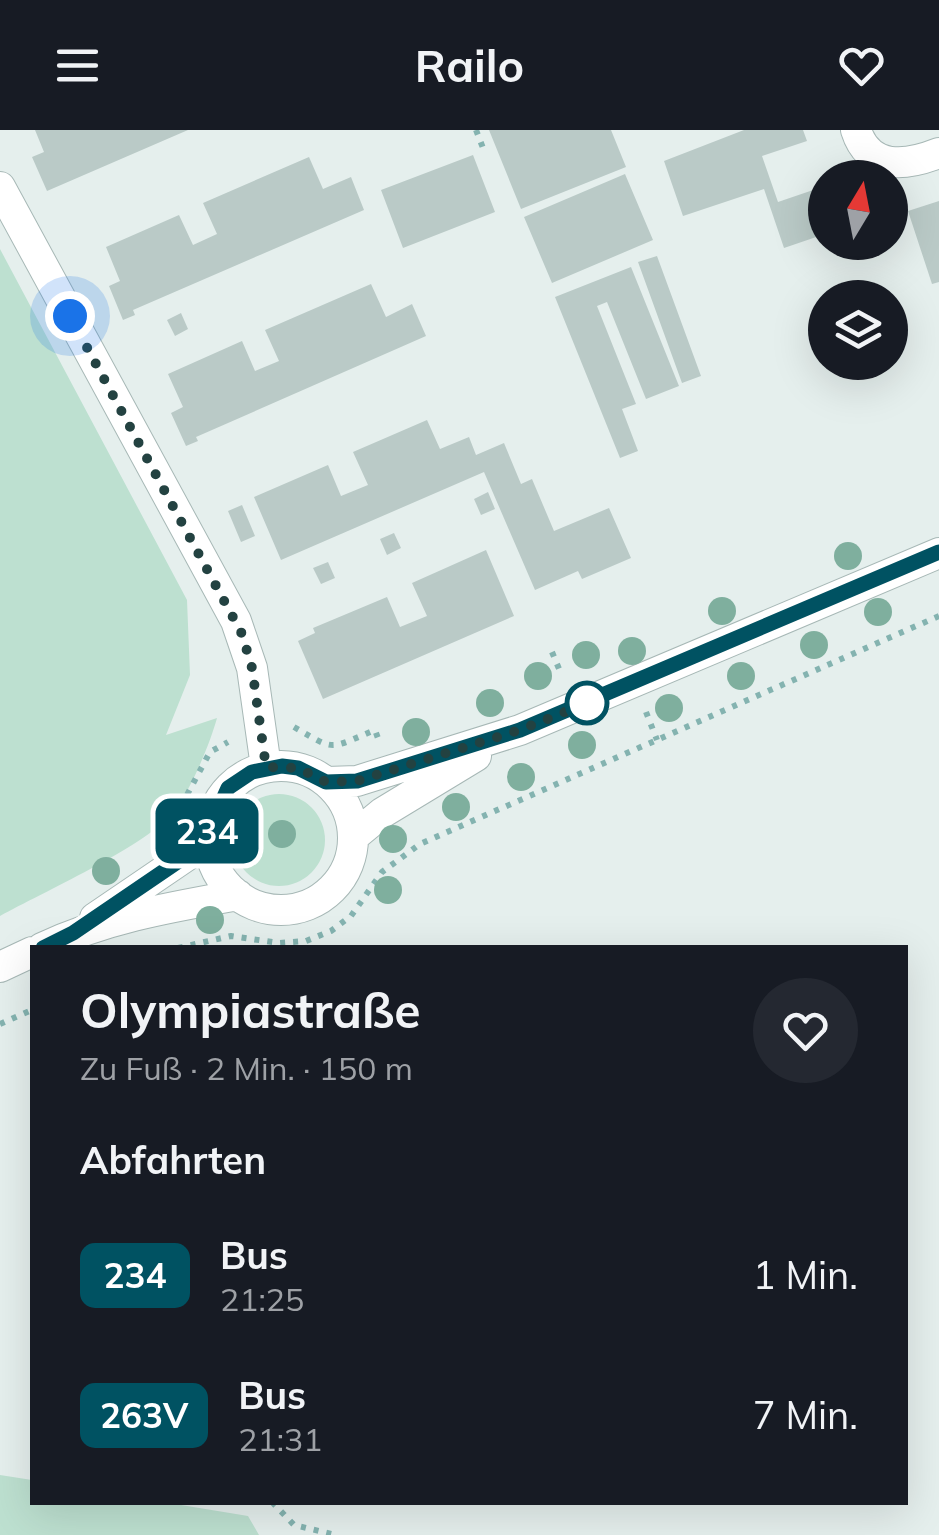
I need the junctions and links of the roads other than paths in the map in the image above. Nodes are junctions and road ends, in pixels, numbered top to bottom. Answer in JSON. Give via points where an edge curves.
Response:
{"nodes":[{"id":1,"x":856,"y":130,"type":"edge"},
{"id":2,"x":939,"y":153,"type":"edge"},
{"id":3,"x":0,"y":187,"type":"edge"},
{"id":4,"x":939,"y":552,"type":"edge"},
{"id":5,"x":520,"y":730,"type":"junction"},
{"id":6,"x":266,"y":767,"type":"junction"},
{"id":7,"x":326,"y":782,"type":"junction"},
{"id":8,"x":210,"y":828,"type":"junction"},
{"id":9,"x":353,"y":837,"type":"junction"},
{"id":10,"x":238,"y":896,"type":"junction"},
{"id":11,"x":73,"y":933,"type":"junction"},
{"id":12,"x":48,"y":945,"type":"edge"},
{"id":13,"x":30,"y":953,"type":"edge"},
{"id":14,"x":0,"y":967,"type":"edge"}],
"edges":[{"from":1,"to":2,"type":"street","via":[[860,144],[882,162],[910,164]]},
{"from":3,"to":6,"type":"street","via":[[242,634]]},
{"from":4,"to":5,"type":"street"},
{"from":5,"to":7,"type":"street","via":[[357,781]]},
{"from":5,"to":9,"type":"street"},
{"from":6,"to":7,"type":"street","via":[[298,768]]},
{"from":6,"to":8,"type":"street","via":[[228,788]]},
{"from":7,"to":9,"type":"street","via":[[346,807]]},
{"from":8,"to":10,"type":"street","via":[[214,865]]},
{"from":8,"to":11,"type":"street","via":[[192,852]]},
{"from":9,"to":10,"type":"street","via":[[346,868],[314,902],[283,910]]},
{"from":10,"to":11,"type":"street","via":[[157,909]]},
{"from":11,"to":12,"type":"street"},
{"from":13,"to":14,"type":"street"}]}
